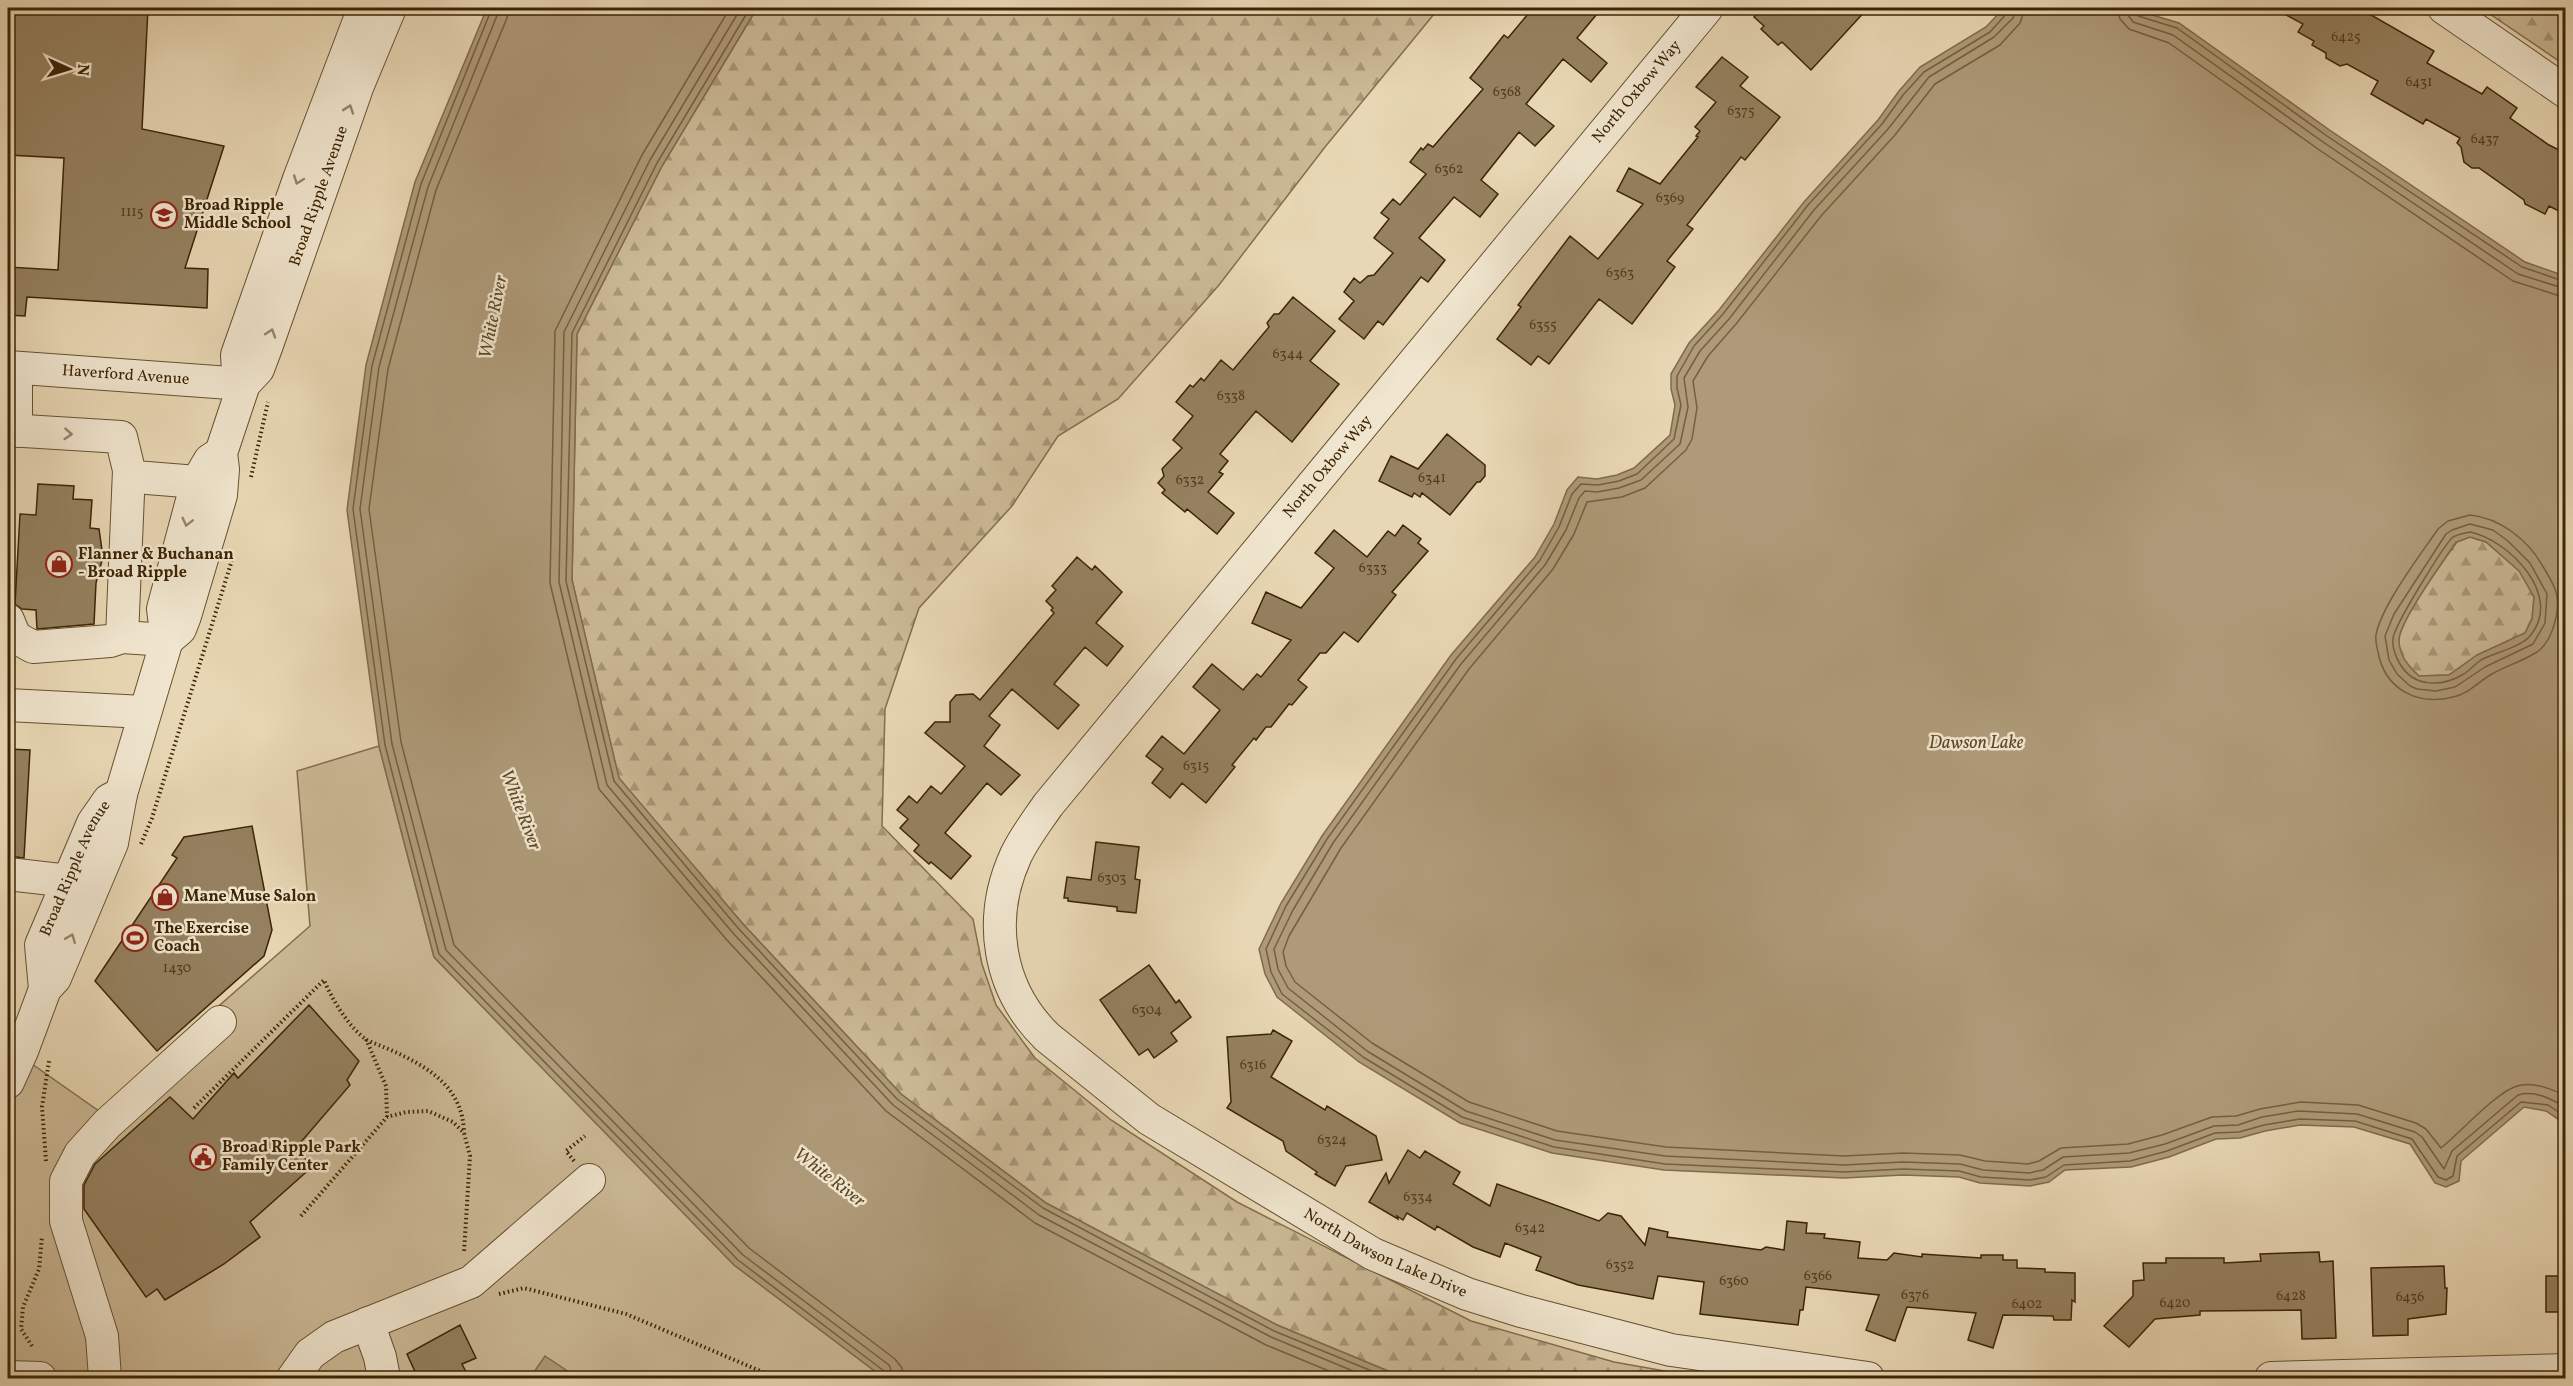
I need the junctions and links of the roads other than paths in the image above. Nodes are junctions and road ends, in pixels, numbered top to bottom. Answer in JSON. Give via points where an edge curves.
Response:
{"nodes":[{"id":1,"x":364,"y":8,"type":"edge"},
{"id":2,"x":390,"y":8,"type":"edge"},
{"id":3,"x":1707,"y":8,"type":"edge"},
{"id":4,"x":2444,"y":8,"type":"edge"},
{"id":5,"x":2565,"y":92,"type":"edge"},
{"id":6,"x":12,"y":368,"type":"edge"},
{"id":7,"x":244,"y":384,"type":"junction"},
{"id":8,"x":12,"y":430,"type":"edge"},
{"id":9,"x":221,"y":453,"type":"junction"},
{"id":10,"x":129,"y":470,"type":"junction"},
{"id":11,"x":197,"y":482,"type":"junction"},
{"id":12,"x":8,"y":620,"type":"edge"},
{"id":13,"x":122,"y":637,"type":"junction"},
{"id":14,"x":166,"y":640,"type":"junction"},
{"id":15,"x":8,"y":705,"type":"edge"},
{"id":16,"x":144,"y":712,"type":"junction"},
{"id":17,"x":121,"y":794,"type":"junction"},
{"id":18,"x":8,"y":874,"type":"edge"},
{"id":19,"x":69,"y":881,"type":"junction"},
{"id":20,"x":1001,"y":949,"type":"joint"},
{"id":21,"x":45,"y":989,"type":"junction"},
{"id":22,"x":220,"y":1022,"type":"dead end"},
{"id":23,"x":27,"y":1051,"type":"edge"},
{"id":24,"x":8,"y":1082,"type":"edge"},
{"id":25,"x":589,"y":1180,"type":"dead end"},
{"id":26,"x":368,"y":1323,"type":"junction"},
{"id":27,"x":2565,"y":1370,"type":"edge"},
{"id":28,"x":8,"y":1377,"type":"edge"},
{"id":29,"x":40,"y":1378,"type":"edge"},
{"id":30,"x":105,"y":1378,"type":"edge"},
{"id":31,"x":293,"y":1378,"type":"edge"},
{"id":32,"x":384,"y":1378,"type":"edge"},
{"id":33,"x":1868,"y":1378,"type":"edge"},
{"id":34,"x":2271,"y":1378,"type":"edge"}],
"edges":[{"from":1,"to":7,"type":"street","name":"Broad Ripple Avenue","one_way":true,"via":[[237,356]]},
{"from":7,"to":2,"type":"street","name":"Broad Ripple Avenue","one_way":true,"via":[[258,369],[358,85]]},
{"from":3,"to":20,"type":"street","name":"North Oxbow Way","via":[[1048,805],[1016,854],[1001,894]]},
{"from":4,"to":5,"type":"street"},
{"from":6,"to":7,"type":"street","name":"Haverford Avenue"},
{"from":6,"to":8,"type":"street"},
{"from":7,"to":9,"type":"street","name":"Broad Ripple Avenue"},
{"from":8,"to":10,"type":"street","one_way":true,"via":[[121,437]]},
{"from":9,"to":11,"type":"street","name":"Broad Ripple Avenue","via":[[210,460]]},
{"from":9,"to":14,"type":"street","name":"Broad Ripple Avenue","via":[[221,495],[189,605],[180,629]]},
{"from":10,"to":11,"type":"street","via":[[135,477]]},
{"from":10,"to":13,"type":"street"},
{"from":11,"to":14,"type":"street","name":"Broad Ripple Avenue","one_way":true,"via":[[163,609]]},
{"from":12,"to":13,"type":"street","via":[[15,637],[33,647]]},
{"from":13,"to":14,"type":"street"},
{"from":14,"to":16,"type":"street","name":"Broad Ripple Avenue"},
{"from":15,"to":16,"type":"street"},
{"from":16,"to":17,"type":"street","name":"Broad Ripple Avenue"},
{"from":17,"to":19,"type":"street","name":"Broad Ripple Avenue","via":[[109,800],[93,823]]},
{"from":21,"to":17,"type":"street","name":"Broad Ripple Avenue","one_way":true,"via":[[55,978],[107,855]]},
{"from":18,"to":19,"type":"street"},
{"from":19,"to":21,"type":"street","name":"Broad Ripple Avenue","via":[[41,945]]},
{"from":20,"to":33,"type":"street","name":"North Dawson Lake Drive","via":[[1015,992],[1034,1024],[1047,1036],[1149,1119],[1373,1254],[1478,1298],[1659,1347]]},
{"from":21,"to":23,"type":"street","name":"Broad Ripple Avenue"},
{"from":22,"to":30,"type":"street","via":[[107,1124],[80,1154],[66,1182],[66,1221],[102,1336]]},
{"from":23,"to":24,"type":"street","name":"Broad Ripple Avenue"},
{"from":25,"to":26,"type":"street","via":[[471,1282]]},
{"from":26,"to":31,"type":"street","via":[[334,1337],[310,1354]]},
{"from":26,"to":32,"type":"street"},
{"from":27,"to":34,"type":"street"},
{"from":28,"to":29,"type":"street"}]}
